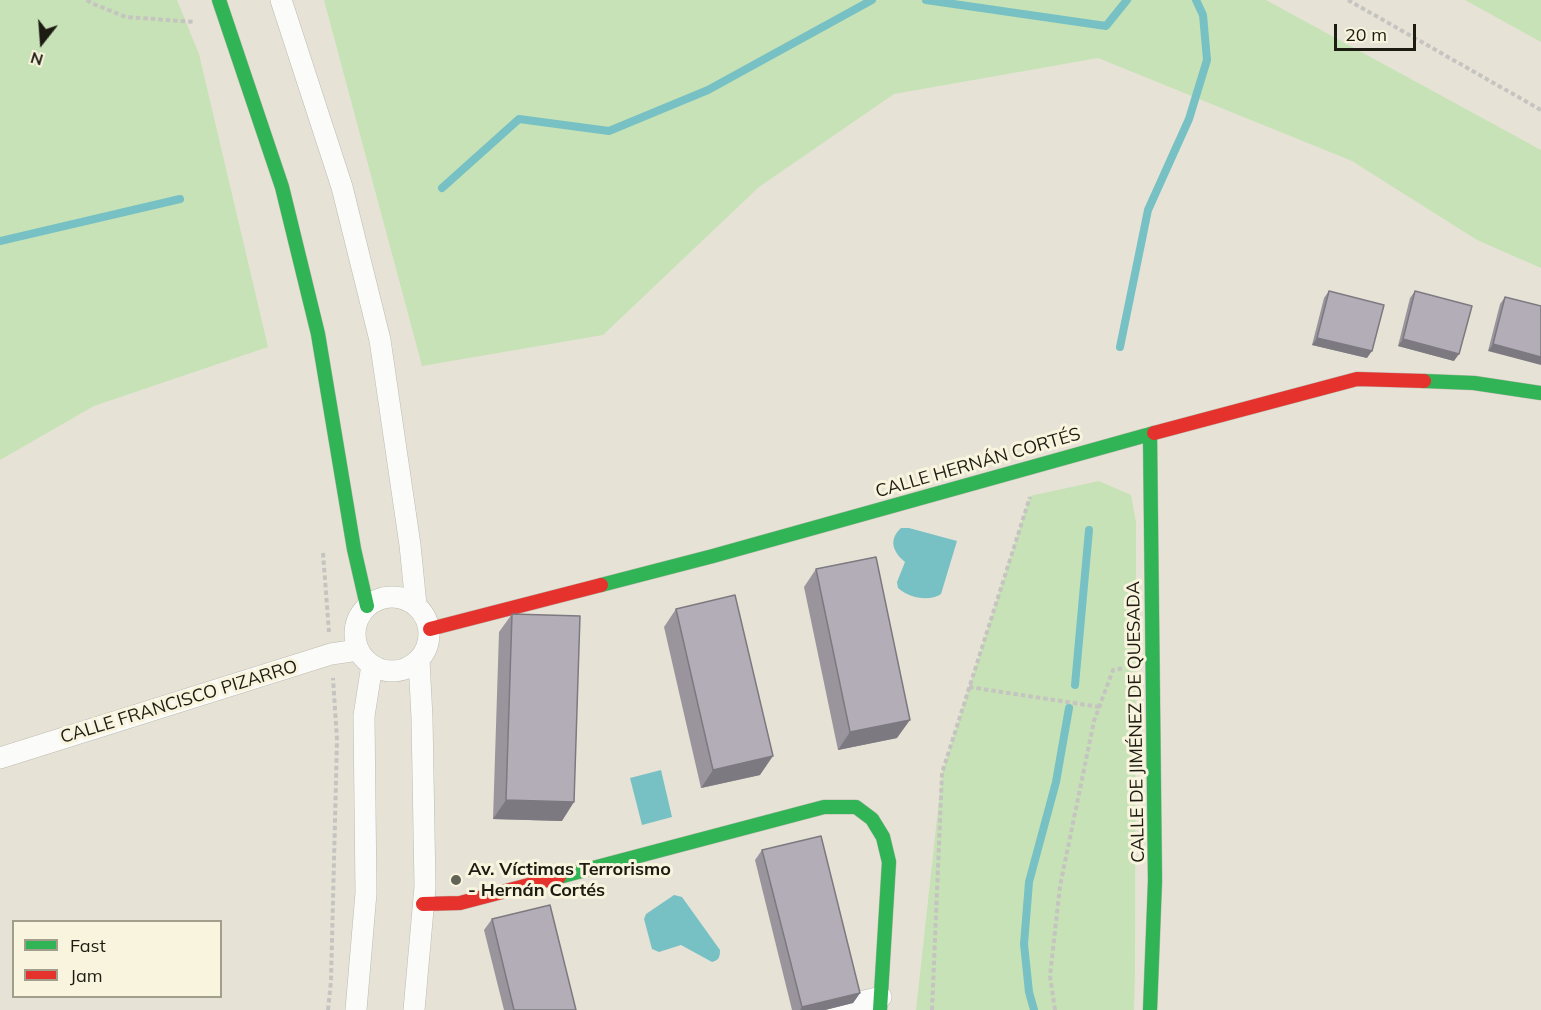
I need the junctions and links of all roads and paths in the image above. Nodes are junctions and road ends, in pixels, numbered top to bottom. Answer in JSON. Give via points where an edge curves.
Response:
{"nodes":[{"id":1,"x":87,"y":0,"type":"edge"},
{"id":2,"x":219,"y":0,"type":"edge"},
{"id":3,"x":281,"y":0,"type":"edge"},
{"id":4,"x":1348,"y":0,"type":"edge"},
{"id":5,"x":192,"y":11,"type":"dead end"},
{"id":6,"x":1541,"y":110,"type":"edge"},
{"id":7,"x":1541,"y":393,"type":"edge"},
{"id":8,"x":1150,"y":434,"type":"junction"},
{"id":9,"x":1030,"y":496,"type":"dead end"},
{"id":10,"x":323,"y":551,"type":"dead end"},
{"id":11,"x":416,"y":605,"type":"junction"},
{"id":12,"x":367,"y":606,"type":"junction"},
{"id":13,"x":429,"y":629,"type":"junction"},
{"id":14,"x":331,"y":654,"type":"junction"},
{"id":15,"x":365,"y":657,"type":"junction"},
{"id":16,"x":419,"y":660,"type":"junction"},
{"id":17,"x":1136,"y":667,"type":"dead end"},
{"id":18,"x":969,"y":687,"type":"junction"},
{"id":19,"x":1100,"y":707,"type":"junction"},
{"id":20,"x":0,"y":758,"type":"edge"},
{"id":21,"x":423,"y":904,"type":"junction"},
{"id":22,"x":880,"y":1004,"type":"edge"},
{"id":23,"x":328,"y":1010,"type":"edge"},
{"id":24,"x":356,"y":1010,"type":"edge"},
{"id":25,"x":414,"y":1010,"type":"edge"},
{"id":26,"x":828,"y":1010,"type":"edge"},
{"id":27,"x":932,"y":1010,"type":"edge"},
{"id":28,"x":1054,"y":1010,"type":"edge"},
{"id":29,"x":1150,"y":1010,"type":"edge"}],
"edges":[{"from":1,"to":5,"type":"path","via":[[126,17],[196,22]]},
{"from":2,"to":12,"type":"street","via":[[282,187],[316,323]]},
{"from":3,"to":11,"type":"street","via":[[342,187],[380,340]]},
{"from":4,"to":6,"type":"path"},
{"from":7,"to":8,"type":"street","name":"CALLE HERNÁN CORTÉS","via":[[1474,383],[1357,379]]},
{"from":8,"to":13,"type":"street","name":"CALLE HERNÁN CORTÉS","via":[[712,556]]},
{"from":8,"to":29,"type":"street","name":"CALLE DE JIMÉNEZ DE QUESADA","via":[[1155,881]]},
{"from":9,"to":18,"type":"path"},
{"from":10,"to":14,"type":"path"},
{"from":11,"to":12,"type":"street","via":[[400,597],[382,597]]},
{"from":11,"to":13,"type":"street"},
{"from":12,"to":15,"type":"street","via":[[357,619],[355,634]]},
{"from":13,"to":16,"type":"street","via":[[426,651]]},
{"from":14,"to":15,"type":"street","name":"CALLE FRANCISCO PIZARRO"},
{"from":14,"to":20,"type":"street","name":"CALLE FRANCISCO PIZARRO"},
{"from":14,"to":23,"type":"path","via":[[337,740]]},
{"from":15,"to":16,"type":"street","via":[[388,670],[405,669]]},
{"from":15,"to":24,"type":"street","via":[[366,893]]},
{"from":16,"to":21,"type":"street"},
{"from":17,"to":19,"type":"path","via":[[1113,670]]},
{"from":18,"to":19,"type":"path"},
{"from":18,"to":27,"type":"path","via":[[942,773]]},
{"from":19,"to":28,"type":"path","via":[[1060,886],[1050,976]]},
{"from":21,"to":22,"type":"street","via":[[460,903],[824,807],[856,807],[872,819],[883,837],[889,862]]},
{"from":21,"to":25,"type":"street"},
{"from":22,"to":26,"type":"street"}]}
